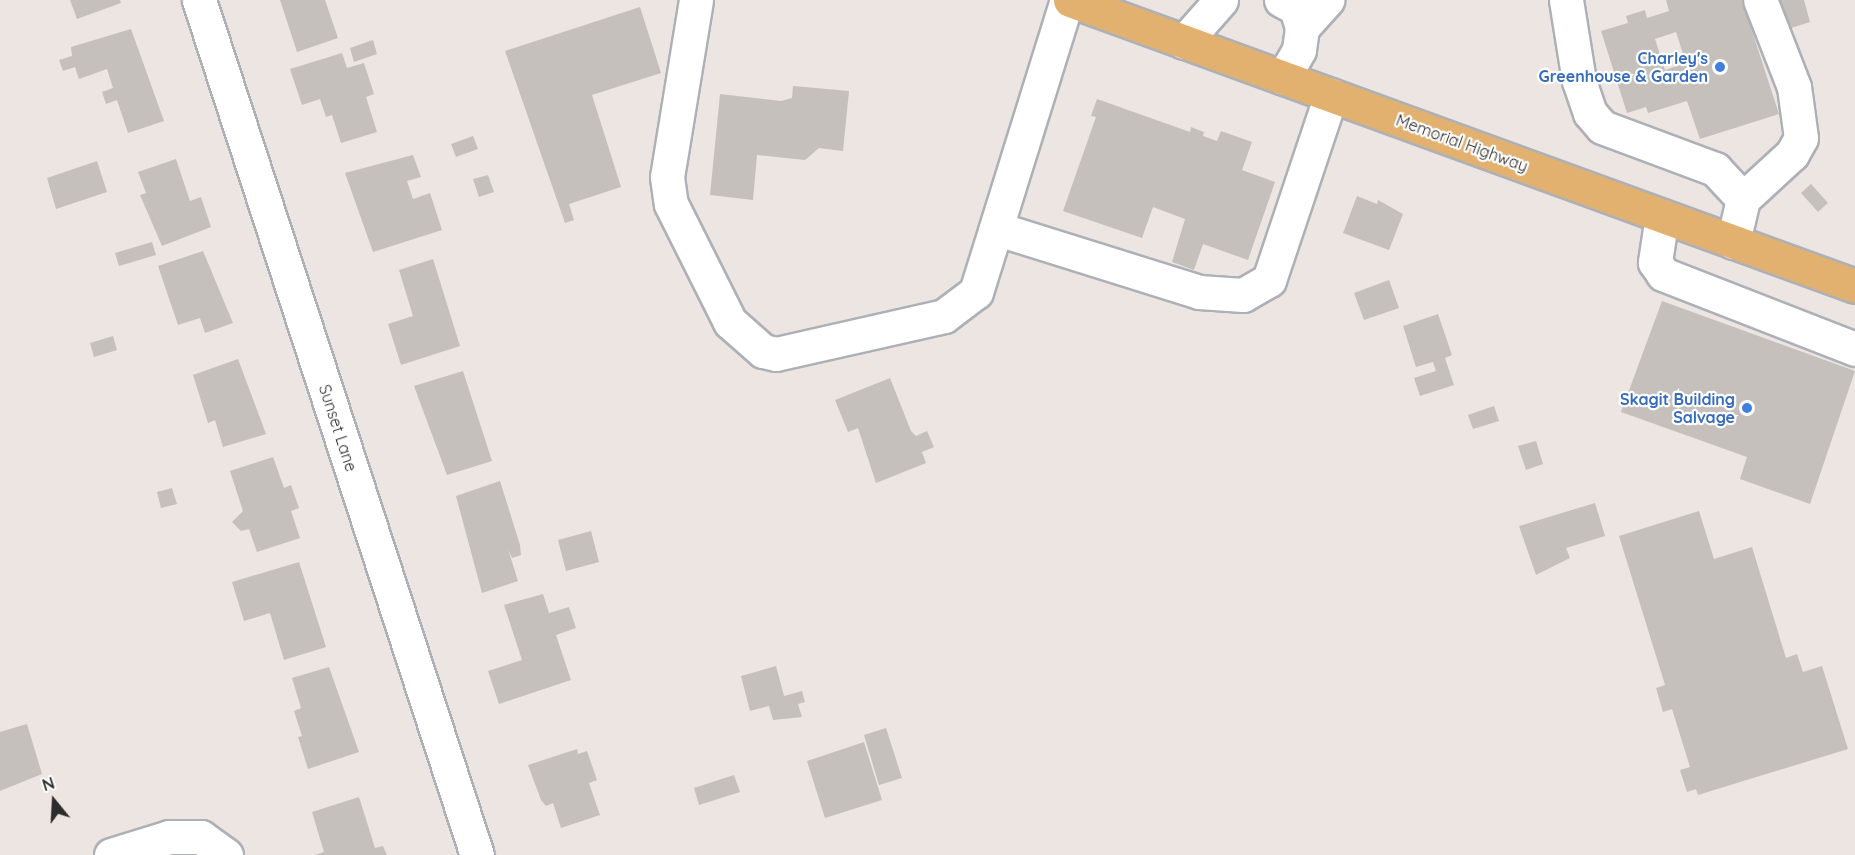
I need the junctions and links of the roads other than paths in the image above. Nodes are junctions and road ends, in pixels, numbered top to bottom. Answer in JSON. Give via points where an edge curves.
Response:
{"nodes":[{"id":1,"x":199,"y":0,"type":"edge"},
{"id":2,"x":696,"y":0,"type":"edge"},
{"id":3,"x":1068,"y":0,"type":"edge"},
{"id":4,"x":1221,"y":0,"type":"edge"},
{"id":5,"x":1281,"y":0,"type":"edge"},
{"id":6,"x":1327,"y":0,"type":"edge"},
{"id":7,"x":1566,"y":0,"type":"edge"},
{"id":8,"x":1760,"y":0,"type":"edge"},
{"id":9,"x":1302,"y":28,"type":"junction"},
{"id":10,"x":1184,"y":42,"type":"junction"},
{"id":11,"x":1283,"y":78,"type":"junction"},
{"id":12,"x":1331,"y":95,"type":"junction"},
{"id":13,"x":1743,"y":199,"type":"junction"},
{"id":14,"x":1662,"y":216,"type":"junction"},
{"id":15,"x":998,"y":229,"type":"junction"},
{"id":16,"x":1733,"y":242,"type":"junction"},
{"id":17,"x":1855,"y":286,"type":"edge"},
{"id":18,"x":1855,"y":349,"type":"edge"},
{"id":19,"x":111,"y":855,"type":"edge"},
{"id":20,"x":226,"y":855,"type":"edge"},
{"id":21,"x":477,"y":855,"type":"edge"}],
"edges":[{"from":1,"to":21,"type":"street","name":"Sunset Lane"},
{"from":2,"to":15,"type":"street","via":[[667,177],[681,227],[730,322],[749,342],[776,354],[944,316],[976,292]]},
{"from":3,"to":10,"type":"main road","name":"Memorial Highway"},
{"from":3,"to":15,"type":"street"},
{"from":4,"to":10,"type":"street"},
{"from":5,"to":9,"type":"street","via":[[1296,8]]},
{"from":6,"to":9,"type":"street"},
{"from":7,"to":13,"type":"street","via":[[1579,81],[1590,113],[1602,127],[1706,164],[1726,177]]},
{"from":8,"to":13,"type":"street","via":[[1794,87],[1801,138],[1791,154]]},
{"from":9,"to":11,"type":"street","via":[[1299,50]]},
{"from":10,"to":11,"type":"main road","name":"Memorial Highway"},
{"from":11,"to":12,"type":"main road","name":"Memorial Highway"},
{"from":12,"to":14,"type":"main road","name":"Memorial Highway"},
{"from":12,"to":15,"type":"street","via":[[1269,280],[1244,295],[1199,292]]},
{"from":13,"to":16,"type":"street"},
{"from":14,"to":16,"type":"main road","name":"Memorial Highway"},
{"from":14,"to":18,"type":"street","via":[[1655,262],[1663,274]]},
{"from":16,"to":17,"type":"main road","name":"Memorial Highway"},
{"from":19,"to":20,"type":"street","via":[[179,837],[201,837]]}]}
